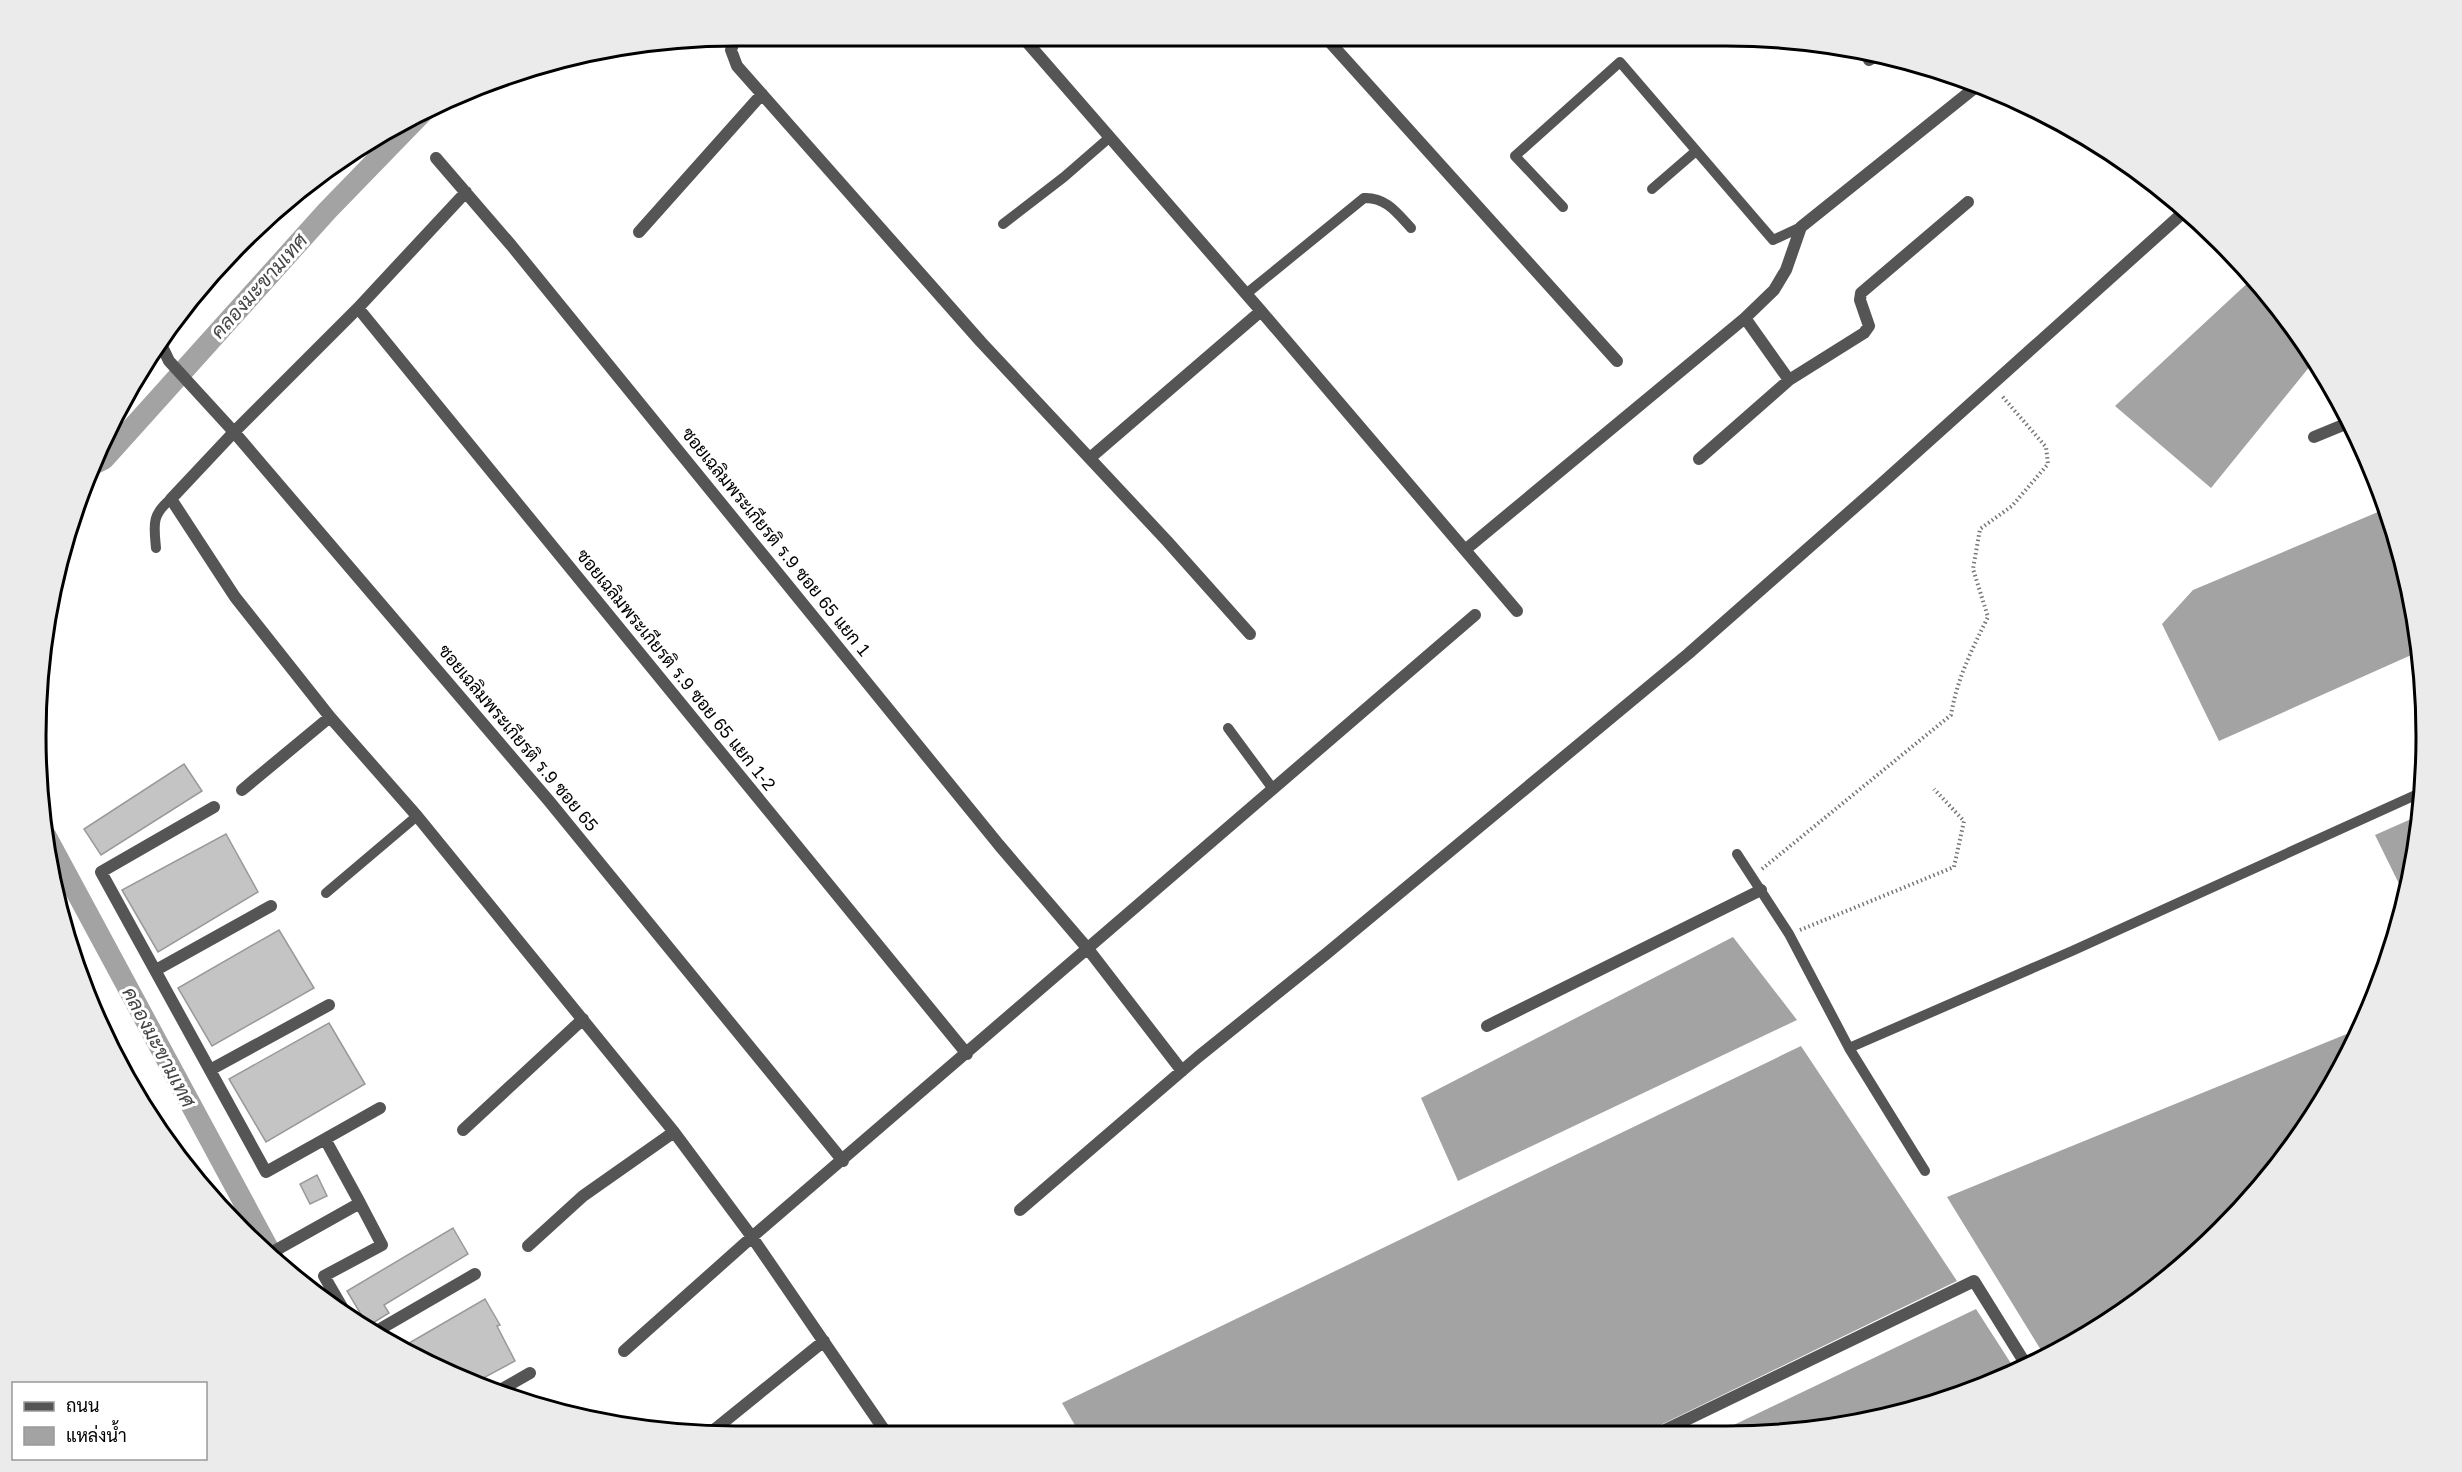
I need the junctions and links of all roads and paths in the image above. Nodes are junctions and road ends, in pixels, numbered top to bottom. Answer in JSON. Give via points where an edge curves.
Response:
{"nodes":[{"id":1,"x":732,"y":47,"type":"edge"},
{"id":2,"x":1032,"y":47,"type":"edge"},
{"id":3,"x":1334,"y":47,"type":"edge"},
{"id":4,"x":1970,"y":91,"type":"edge"},
{"id":5,"x":762,"y":94,"type":"junction"},
{"id":6,"x":1110,"y":136,"type":"junction"},
{"id":7,"x":1696,"y":151,"type":"junction"},
{"id":8,"x":436,"y":158,"type":"dead end"},
{"id":9,"x":1652,"y":189,"type":"dead end"},
{"id":10,"x":466,"y":192,"type":"junction"},
{"id":11,"x":1968,"y":202,"type":"dead end"},
{"id":12,"x":1563,"y":207,"type":"dead end"},
{"id":13,"x":2179,"y":216,"type":"edge"},
{"id":14,"x":1003,"y":224,"type":"dead end"},
{"id":15,"x":1800,"y":227,"type":"junction"},
{"id":16,"x":1411,"y":228,"type":"dead end"},
{"id":17,"x":639,"y":232,"type":"dead end"},
{"id":18,"x":1246,"y":294,"type":"junction"},
{"id":19,"x":358,"y":308,"type":"junction"},
{"id":20,"x":1261,"y":311,"type":"junction"},
{"id":21,"x":1744,"y":318,"type":"junction"},
{"id":22,"x":164,"y":351,"type":"edge"},
{"id":23,"x":1617,"y":361,"type":"dead end"},
{"id":24,"x":1789,"y":380,"type":"junction"},
{"id":25,"x":1992,"y":384,"type":"junction"},
{"id":26,"x":2341,"y":426,"type":"edge"},
{"id":27,"x":234,"y":432,"type":"junction"},
{"id":28,"x":2314,"y":437,"type":"dead end"},
{"id":29,"x":1090,"y":459,"type":"junction"},
{"id":30,"x":1699,"y":459,"type":"dead end"},
{"id":31,"x":171,"y":499,"type":"junction"},
{"id":32,"x":156,"y":548,"type":"dead end"},
{"id":33,"x":1465,"y":550,"type":"junction"},
{"id":34,"x":1517,"y":611,"type":"dead end"},
{"id":35,"x":1475,"y":615,"type":"dead end"},
{"id":36,"x":1250,"y":634,"type":"dead end"},
{"id":37,"x":330,"y":717,"type":"junction"},
{"id":38,"x":1228,"y":728,"type":"dead end"},
{"id":39,"x":1273,"y":789,"type":"junction"},
{"id":40,"x":1934,"y":789,"type":"dead end"},
{"id":41,"x":242,"y":790,"type":"dead end"},
{"id":42,"x":2413,"y":796,"type":"edge"},
{"id":43,"x":214,"y":807,"type":"dead end"},
{"id":44,"x":417,"y":816,"type":"junction"},
{"id":45,"x":1737,"y":854,"type":"dead end"},
{"id":46,"x":1752,"y":877,"type":"junction"},
{"id":47,"x":1761,"y":890,"type":"junction"},
{"id":48,"x":326,"y":893,"type":"dead end"},
{"id":49,"x":271,"y":906,"type":"dead end"},
{"id":50,"x":1789,"y":934,"type":"junction"},
{"id":51,"x":1088,"y":949,"type":"junction"},
{"id":52,"x":156,"y":970,"type":"junction"},
{"id":53,"x":329,"y":1005,"type":"dead end"},
{"id":54,"x":583,"y":1019,"type":"junction"},
{"id":55,"x":1487,"y":1026,"type":"dead end"},
{"id":56,"x":1849,"y":1048,"type":"junction"},
{"id":57,"x":967,"y":1054,"type":"junction"},
{"id":58,"x":210,"y":1070,"type":"junction"},
{"id":59,"x":1182,"y":1071,"type":"junction"},
{"id":60,"x":380,"y":1108,"type":"dead end"},
{"id":61,"x":463,"y":1130,"type":"dead end"},
{"id":62,"x":674,"y":1132,"type":"junction"},
{"id":63,"x":325,"y":1139,"type":"junction"},
{"id":64,"x":843,"y":1161,"type":"junction"},
{"id":65,"x":1925,"y":1171,"type":"dead end"},
{"id":66,"x":360,"y":1203,"type":"junction"},
{"id":67,"x":1020,"y":1210,"type":"dead end"},
{"id":68,"x":752,"y":1237,"type":"junction"},
{"id":69,"x":528,"y":1246,"type":"dead end"},
{"id":70,"x":277,"y":1250,"type":"edge"},
{"id":71,"x":476,"y":1274,"type":"dead end"},
{"id":72,"x":336,"y":1297,"type":"edge"},
{"id":73,"x":383,"y":1328,"type":"edge"},
{"id":74,"x":824,"y":1341,"type":"junction"},
{"id":75,"x":624,"y":1351,"type":"dead end"},
{"id":76,"x":2022,"y":1358,"type":"edge"},
{"id":77,"x":530,"y":1373,"type":"dead end"},
{"id":78,"x":507,"y":1386,"type":"edge"},
{"id":79,"x":720,"y":1425,"type":"edge"},
{"id":80,"x":882,"y":1426,"type":"edge"},
{"id":81,"x":1674,"y":1426,"type":"edge"}],
"edges":[{"from":1,"to":5,"type":"street","via":[[737,66]]},
{"from":2,"to":6,"type":"street"},
{"from":3,"to":23,"type":"street"},
{"from":4,"to":15,"type":"street"},
{"from":5,"to":17,"type":"street"},
{"from":5,"to":29,"type":"street"},
{"from":6,"to":14,"type":"lane"},
{"from":6,"to":18,"type":"street"},
{"from":7,"to":9,"type":"lane"},
{"from":7,"to":12,"type":"lane","via":[[1620,62],[1515,156]]},
{"from":7,"to":15,"type":"lane","via":[[1773,240]]},
{"from":8,"to":10,"type":"street","name":"ซอยเฉลิมพระเกียรติ ร.9 ซอย 65 แยก 1"},
{"from":10,"to":19,"type":"street"},
{"from":10,"to":51,"type":"street","name":"ซอยเฉลิมพระเกียรติ ร.9 ซอย 65 แยก 1"},
{"from":11,"to":24,"type":"street","via":[[1861,293],[1869,326],[1864,333]]},
{"from":13,"to":25,"type":"street"},
{"from":15,"to":21,"type":"street","via":[[1786,270],[1774,290]]},
{"from":16,"to":18,"type":"lane","via":[[1389,205],[1376,198],[1364,198]]},
{"from":18,"to":20,"type":"street"},
{"from":19,"to":27,"type":"street"},
{"from":19,"to":57,"type":"street","name":"ซอยเฉลิมพระเกียรติ ร.9 ซอย 65 แยก 1-2"},
{"from":20,"to":29,"type":"street"},
{"from":20,"to":33,"type":"street"},
{"from":21,"to":24,"type":"street"},
{"from":21,"to":33,"type":"street"},
{"from":22,"to":27,"type":"street","name":"ซอยเฉลิมพระเกียรติ ร.9 ซอย 65"},
{"from":24,"to":30,"type":"street"},
{"from":25,"to":46,"type":"path","via":[[2046,447],[2049,464],[2012,506],[1980,529],[1973,569],[1988,617],[1955,691],[1951,715]]},
{"from":25,"to":59,"type":"street","via":[[1688,654]]},
{"from":26,"to":28,"type":"street"},
{"from":27,"to":31,"type":"street"},
{"from":27,"to":64,"type":"street","name":"ซอยเฉลิมพระเกียรติ ร.9 ซอย 65","via":[[549,801]]},
{"from":29,"to":36,"type":"street"},
{"from":31,"to":32,"type":"lane","via":[[155,516]]},
{"from":31,"to":37,"type":"street","via":[[235,597]]},
{"from":33,"to":34,"type":"street"},
{"from":35,"to":39,"type":"street"},
{"from":37,"to":41,"type":"street"},
{"from":37,"to":44,"type":"street"},
{"from":38,"to":39,"type":"lane"},
{"from":39,"to":51,"type":"street"},
{"from":40,"to":50,"type":"path","via":[[1964,820],[1954,867]]},
{"from":42,"to":56,"type":"lane"},
{"from":43,"to":52,"type":"street","via":[[101,872]]},
{"from":44,"to":48,"type":"lane"},
{"from":44,"to":54,"type":"street"},
{"from":45,"to":46,"type":"lane"},
{"from":46,"to":47,"type":"lane"},
{"from":47,"to":50,"type":"lane"},
{"from":47,"to":55,"type":"street"},
{"from":49,"to":52,"type":"street"},
{"from":50,"to":56,"type":"lane"},
{"from":51,"to":57,"type":"street"},
{"from":51,"to":59,"type":"street","name":"ซอยเฉลิมพระเกียรติ ร.9 ซอย 65 แยก 1"},
{"from":52,"to":58,"type":"street"},
{"from":53,"to":58,"type":"street"},
{"from":54,"to":61,"type":"street"},
{"from":54,"to":62,"type":"street"},
{"from":56,"to":65,"type":"lane"},
{"from":57,"to":64,"type":"street"},
{"from":58,"to":63,"type":"street","via":[[266,1172]]},
{"from":59,"to":67,"type":"street"},
{"from":60,"to":63,"type":"street"},
{"from":62,"to":68,"type":"street"},
{"from":62,"to":69,"type":"street","via":[[583,1196]]},
{"from":63,"to":66,"type":"street"},
{"from":64,"to":68,"type":"street"},
{"from":66,"to":70,"type":"street"},
{"from":66,"to":72,"type":"street","via":[[382,1245],[324,1276]]},
{"from":68,"to":74,"type":"street"},
{"from":68,"to":75,"type":"street"},
{"from":71,"to":73,"type":"street"},
{"from":74,"to":79,"type":"street"},
{"from":74,"to":80,"type":"street"},
{"from":76,"to":81,"type":"street","via":[[1974,1281]]},
{"from":77,"to":78,"type":"street"}]}
